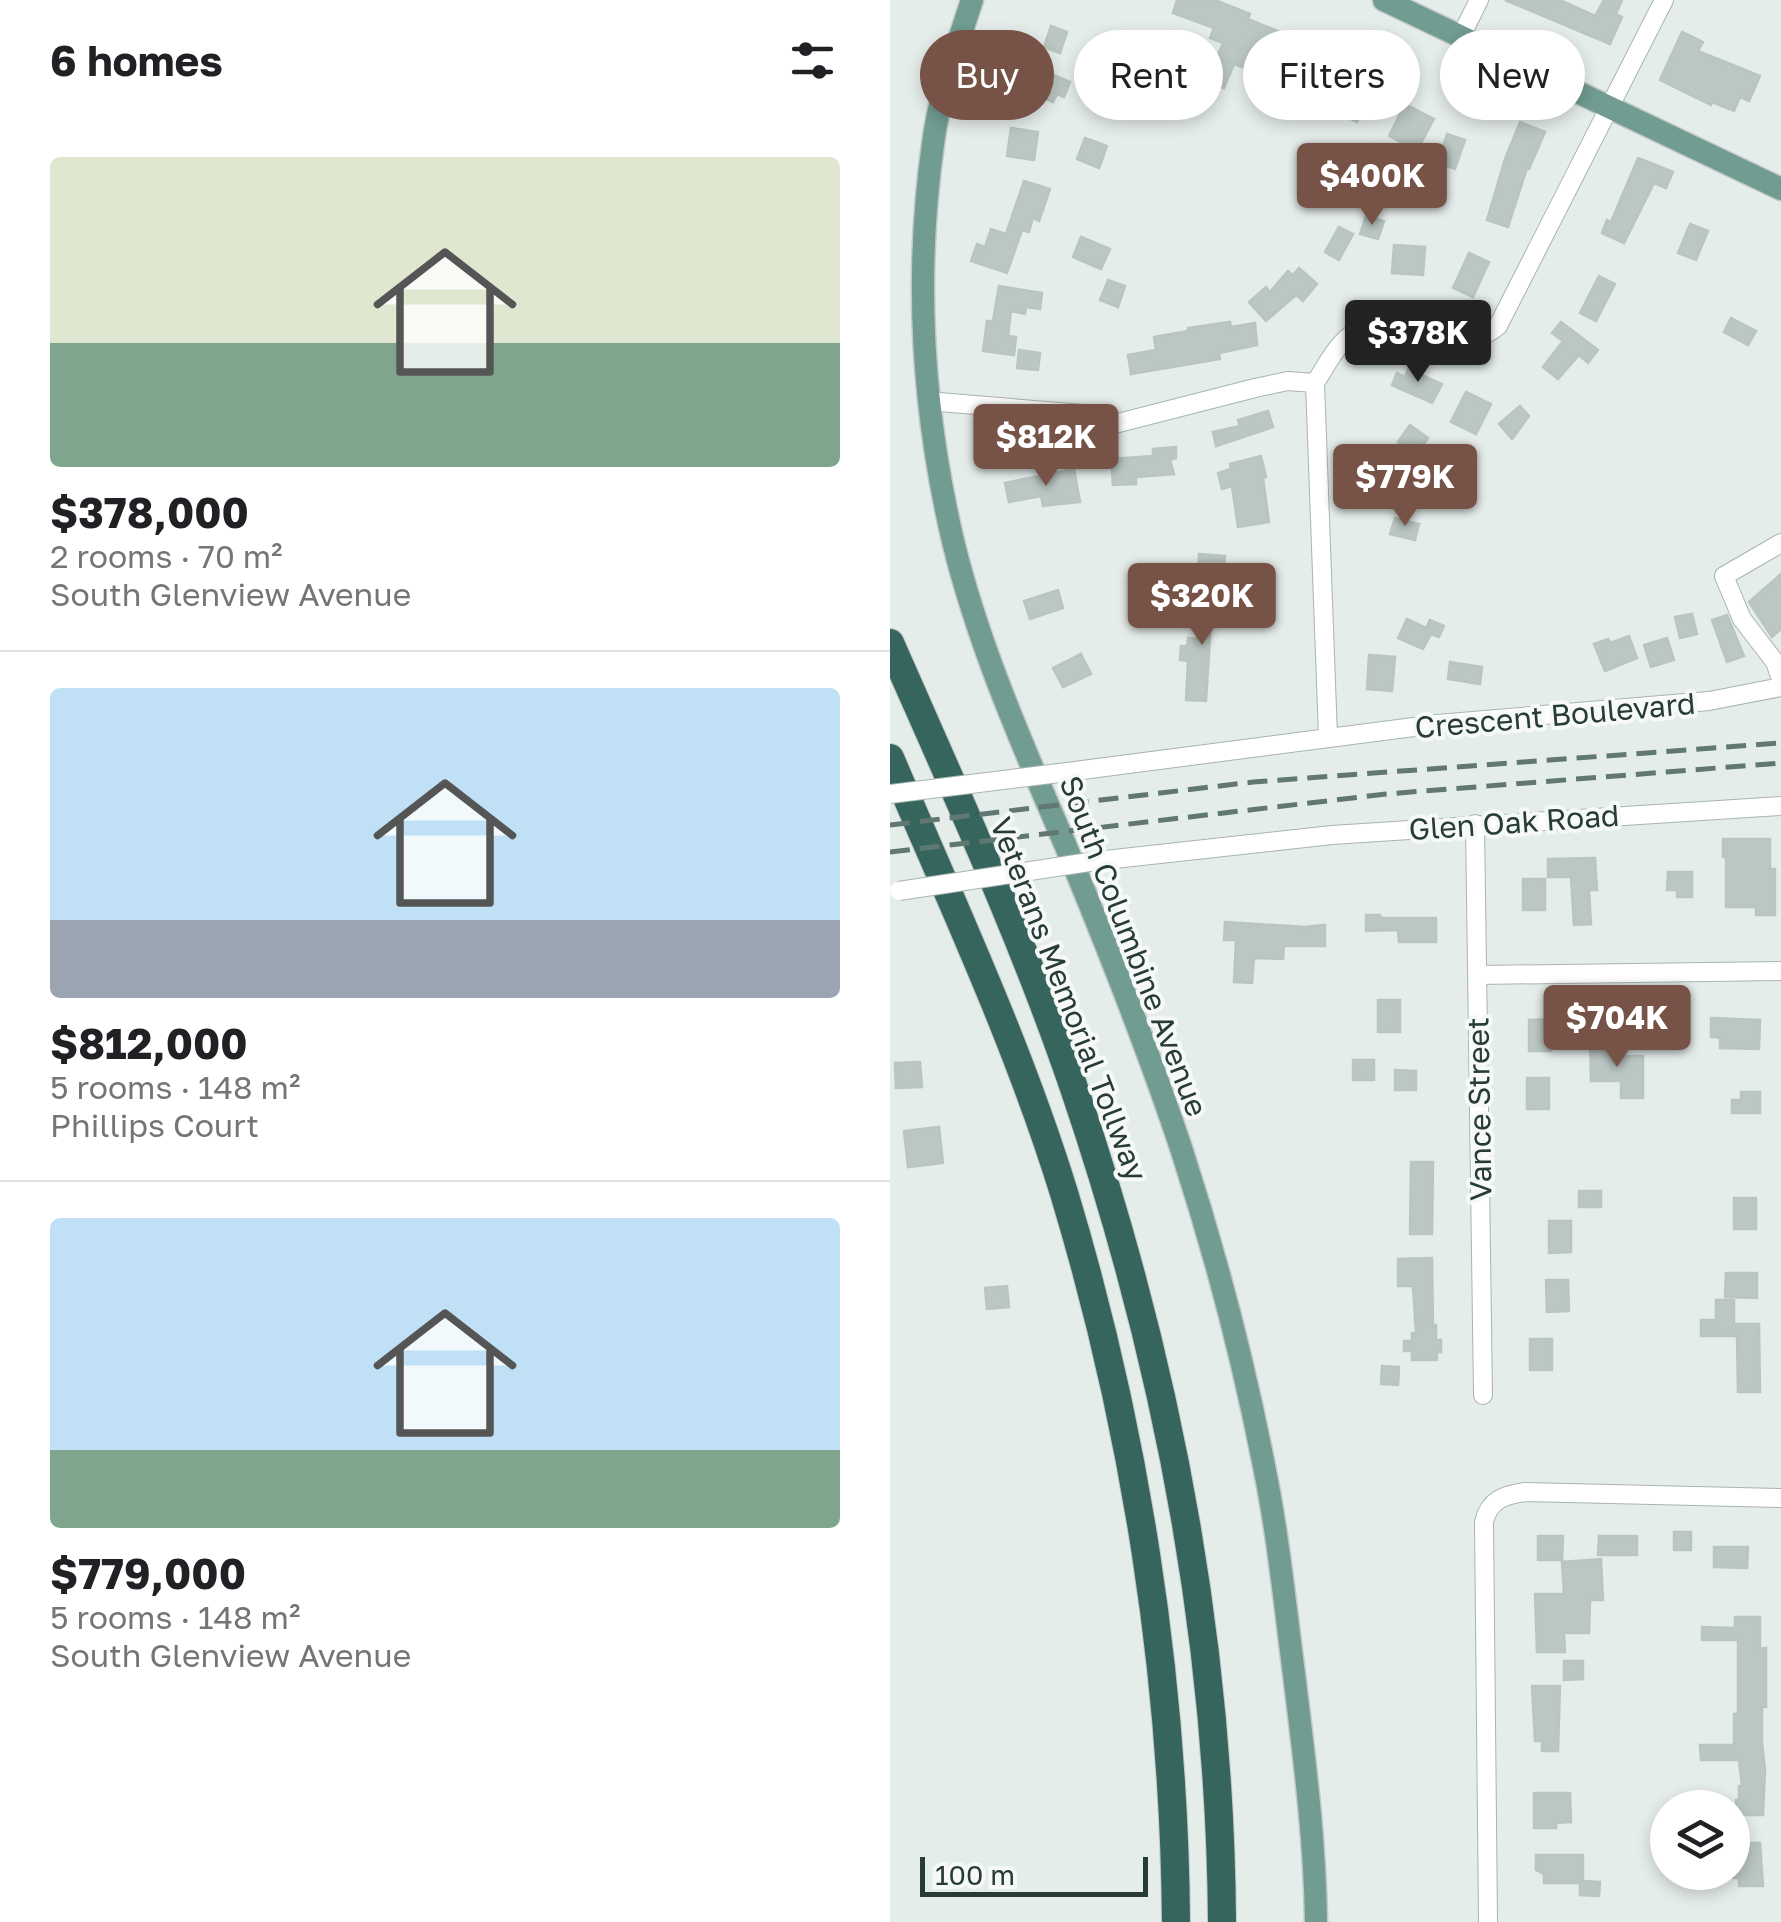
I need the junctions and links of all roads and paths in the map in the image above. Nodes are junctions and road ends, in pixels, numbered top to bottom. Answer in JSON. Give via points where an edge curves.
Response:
{"nodes":[{"id":1,"x":972,"y":0,"type":"edge"},
{"id":2,"x":1384,"y":0,"type":"edge"},
{"id":3,"x":1479,"y":0,"type":"edge"},
{"id":4,"x":1664,"y":0,"type":"edge"},
{"id":5,"x":1448,"y":30,"type":"edge"},
{"id":6,"x":1464,"y":30,"type":"edge"},
{"id":7,"x":1585,"y":94,"type":"edge"},
{"id":8,"x":1610,"y":106,"type":"junction"},
{"id":9,"x":1781,"y":189,"type":"edge"},
{"id":10,"x":1316,"y":383,"type":"junction"},
{"id":11,"x":927,"y":401,"type":"junction"},
{"id":12,"x":1119,"y":421,"type":"junction"},
{"id":13,"x":1094,"y":429,"type":"dead end"},
{"id":14,"x":1781,"y":543,"type":"edge"},
{"id":15,"x":890,"y":644,"type":"edge"},
{"id":16,"x":1781,"y":679,"type":"edge"},
{"id":17,"x":1781,"y":688,"type":"edge"},
{"id":18,"x":1328,"y":737,"type":"junction"},
{"id":19,"x":890,"y":758,"type":"edge"},
{"id":20,"x":890,"y":794,"type":"edge"},
{"id":21,"x":1781,"y":806,"type":"edge"},
{"id":22,"x":1475,"y":824,"type":"junction"},
{"id":23,"x":894,"y":892,"type":"edge"},
{"id":24,"x":1781,"y":970,"type":"edge"},
{"id":25,"x":1478,"y":975,"type":"junction"},
{"id":26,"x":1483,"y":1395,"type":"dead end"},
{"id":27,"x":1781,"y":1498,"type":"edge"},
{"id":28,"x":1176,"y":1922,"type":"edge"},
{"id":29,"x":1222,"y":1922,"type":"edge"},
{"id":30,"x":1316,"y":1922,"type":"edge"},
{"id":31,"x":1488,"y":1922,"type":"edge"}],
"edges":[{"from":1,"to":11,"type":"main road","name":"South Columbine Avenue","via":[[933,142],[922,268]]},
{"from":2,"to":5,"type":"main road"},
{"from":3,"to":6,"type":"street"},
{"from":4,"to":8,"type":"street"},
{"from":7,"to":8,"type":"main road"},
{"from":8,"to":9,"type":"main road"},
{"from":8,"to":10,"type":"street","via":[[1498,326],[1487,336],[1462,340],[1403,320],[1371,325],[1343,342]]},
{"from":10,"to":12,"type":"street","via":[[1288,381]]},
{"from":10,"to":18,"type":"street"},
{"from":11,"to":12,"type":"street"},
{"from":11,"to":30,"type":"main road","name":"South Columbine Avenue","via":[[954,544],[989,658],[1132,1008],[1228,1310],[1265,1468],[1284,1595]]},
{"from":12,"to":13,"type":"street"},
{"from":14,"to":16,"type":"street","via":[[1724,576],[1742,619]]},
{"from":15,"to":29,"type":"highway","name":"Veterans Memorial Tollway","via":[[1012,924],[1074,1088],[1151,1353],[1198,1587],[1217,1753]]},
{"from":17,"to":18,"type":"street","name":"Crescent Boulevard","via":[[1709,701]]},
{"from":18,"to":20,"type":"street","name":"Crescent Boulevard","bridge":true},
{"from":19,"to":28,"type":"highway","via":[[1032,1102],[1064,1192],[1115,1384],[1151,1588],[1169,1758]]},
{"from":21,"to":22,"type":"street","name":"Glen Oak Road"},
{"from":22,"to":23,"type":"street","name":"Glen Oak Road","bridge":true,"via":[[1096,861]]},
{"from":22,"to":25,"type":"street","name":"Vance Street"},
{"from":24,"to":25,"type":"street"},
{"from":25,"to":26,"type":"street","name":"Vance Street"},
{"from":27,"to":31,"type":"street","via":[[1525,1492],[1496,1500],[1486,1512]]}]}
